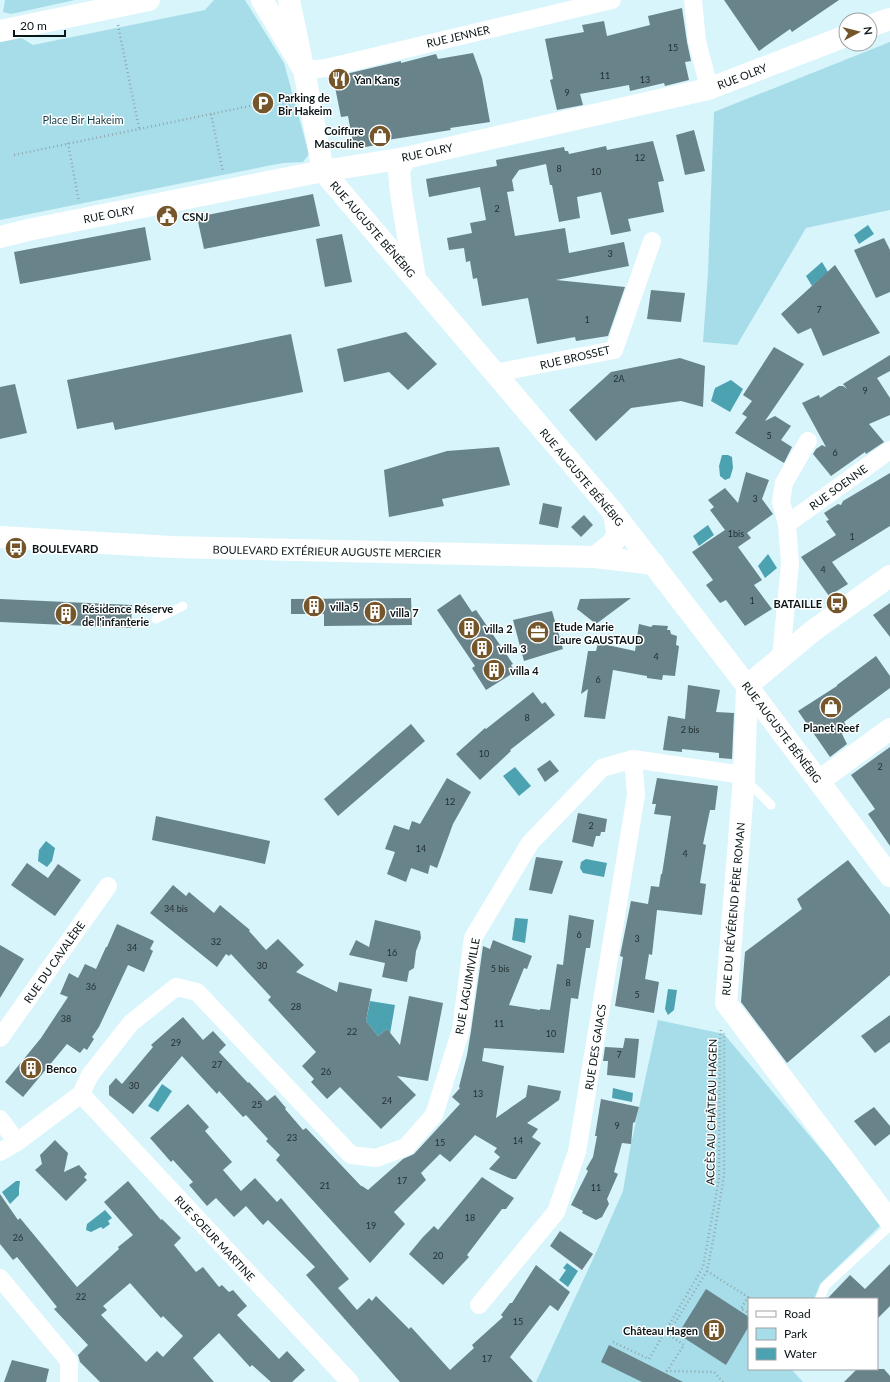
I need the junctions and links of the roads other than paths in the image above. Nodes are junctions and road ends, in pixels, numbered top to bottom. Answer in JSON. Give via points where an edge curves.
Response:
{"nodes":[{"id":1,"x":149,"y":0,"type":"edge"},
{"id":2,"x":262,"y":0,"type":"edge"},
{"id":3,"x":289,"y":0,"type":"edge"},
{"id":4,"x":612,"y":0,"type":"edge"},
{"id":5,"x":693,"y":0,"type":"edge"},
{"id":6,"x":890,"y":19,"type":"edge"},
{"id":7,"x":878,"y":23,"type":"edge"},
{"id":8,"x":0,"y":31,"type":"edge"},
{"id":9,"x":838,"y":39,"type":"edge"},
{"id":10,"x":304,"y":70,"type":"junction"},
{"id":11,"x":708,"y":89,"type":"junction"},
{"id":12,"x":406,"y":158,"type":"junction"},
{"id":13,"x":323,"y":171,"type":"junction"},
{"id":14,"x":0,"y":237,"type":"edge"},
{"id":15,"x":652,"y":241,"type":"dead end"},
{"id":16,"x":415,"y":279,"type":"junction"},
{"id":17,"x":495,"y":374,"type":"junction"},
{"id":18,"x":808,"y":441,"type":"dead end"},
{"id":19,"x":890,"y":450,"type":"edge"},
{"id":20,"x":613,"y":512,"type":"junction"},
{"id":21,"x":787,"y":524,"type":"junction"},
{"id":22,"x":0,"y":537,"type":"edge"},
{"id":23,"x":595,"y":558,"type":"junction"},
{"id":24,"x":654,"y":564,"type":"junction"},
{"id":25,"x":890,"y":576,"type":"edge"},
{"id":26,"x":183,"y":606,"type":"dead end"},
{"id":27,"x":156,"y":619,"type":"dead end"},
{"id":28,"x":781,"y":657,"type":"junction"},
{"id":29,"x":747,"y":686,"type":"junction"},
{"id":30,"x":890,"y":730,"type":"edge"},
{"id":31,"x":633,"y":759,"type":"junction"},
{"id":32,"x":744,"y":778,"type":"junction"},
{"id":33,"x":819,"y":781,"type":"junction"},
{"id":34,"x":772,"y":805,"type":"dead end"},
{"id":35,"x":890,"y":876,"type":"edge"},
{"id":36,"x":108,"y":886,"type":"dead end"},
{"id":37,"x":0,"y":1038,"type":"edge"},
{"id":38,"x":81,"y":1094,"type":"junction"},
{"id":39,"x":0,"y":1119,"type":"edge"},
{"id":40,"x":17,"y":1142,"type":"junction"},
{"id":41,"x":0,"y":1152,"type":"edge"},
{"id":42,"x":890,"y":1221,"type":"edge"},
{"id":43,"x":890,"y":1226,"type":"edge"},
{"id":44,"x":0,"y":1279,"type":"edge"},
{"id":45,"x":820,"y":1298,"type":"edge"},
{"id":46,"x":479,"y":1305,"type":"dead end"},
{"id":47,"x":69,"y":1382,"type":"edge"},
{"id":48,"x":350,"y":1382,"type":"edge"}],
"edges":[{"from":1,"to":8,"type":"main road"},
{"from":2,"to":10,"type":"main road"},
{"from":3,"to":10,"type":"main road","name":"RUE AUGUSTE BÉNÉBIG"},
{"from":4,"to":10,"type":"street","name":"RUE JENNER","via":[[326,68]]},
{"from":5,"to":11,"type":"street","via":[[698,42]]},
{"from":6,"to":7,"type":"main road"},
{"from":9,"to":11,"type":"main road","name":"RUE OLRY"},
{"from":10,"to":13,"type":"main road","name":"RUE AUGUSTE BÉNÉBIG"},
{"from":11,"to":12,"type":"main road","name":"RUE OLRY"},
{"from":12,"to":13,"type":"main road","name":"RUE OLRY"},
{"from":12,"to":16,"type":"main road","via":[[400,171],[401,193]]},
{"from":13,"to":14,"type":"main road","name":"RUE OLRY"},
{"from":13,"to":16,"type":"main road","name":"RUE AUGUSTE BÉNÉBIG"},
{"from":15,"to":17,"type":"street","name":"RUE BROSSET","via":[[614,350]]},
{"from":16,"to":17,"type":"main road","name":"RUE AUGUSTE BÉNÉBIG"},
{"from":17,"to":20,"type":"main road","name":"RUE AUGUSTE BÉNÉBIG"},
{"from":18,"to":21,"type":"street","via":[[784,483],[781,502]]},
{"from":19,"to":21,"type":"street","name":"RUE SOENNE"},
{"from":20,"to":23,"type":"main road","via":[[618,536]]},
{"from":20,"to":24,"type":"main road","name":"RUE AUGUSTE BÉNÉBIG"},
{"from":21,"to":28,"type":"street","via":[[790,564]]},
{"from":22,"to":23,"type":"main road","name":"BOULEVARD EXTÉRIEUR AUGUSTE MERCIER","via":[[171,547]]},
{"from":23,"to":24,"type":"main road","name":"BOULEVARD EXTÉRIEUR AUGUSTE MERCIER"},
{"from":24,"to":29,"type":"main road","name":"RUE AUGUSTE BÉNÉBIG"},
{"from":25,"to":28,"type":"main road"},
{"from":26,"to":27,"type":"lane"},
{"from":28,"to":29,"type":"main road"},
{"from":29,"to":32,"type":"main road","name":"RUE DU RÉVÉREND PÈRE ROMAN"},
{"from":29,"to":33,"type":"main road","name":"RUE AUGUSTE BÉNÉBIG"},
{"from":30,"to":33,"type":"main road"},
{"from":31,"to":32,"type":"street","name":"RUE LAGUIMIVILLE","via":[[736,774]]},
{"from":31,"to":38,"type":"street","name":"RUE LAGUIMIVILLE","via":[[602,768],[530,843],[473,938],[461,1030],[434,1115],[406,1147],[376,1158],[351,1155],[197,992],[176,987],[131,1023],[90,1074]]},
{"from":31,"to":46,"type":"street","name":"RUE DES GAIACS","via":[[636,795],[577,1152],[556,1212]]},
{"from":32,"to":34,"type":"lane"},
{"from":32,"to":42,"type":"main road","name":"RUE DU RÉVÉREND PÈRE ROMAN","via":[[726,1003]]},
{"from":33,"to":35,"type":"main road","name":"RUE AUGUSTE BÉNÉBIG"},
{"from":36,"to":37,"type":"street","name":"RUE DU CAVALÈRE"},
{"from":38,"to":40,"type":"street"},
{"from":38,"to":48,"type":"street","name":"RUE SOEUR MARTINE"},
{"from":39,"to":40,"type":"street"},
{"from":40,"to":41,"type":"street"},
{"from":43,"to":45,"type":"lane","via":[[825,1286]]},
{"from":44,"to":47,"type":"street","via":[[69,1361]]}]}
